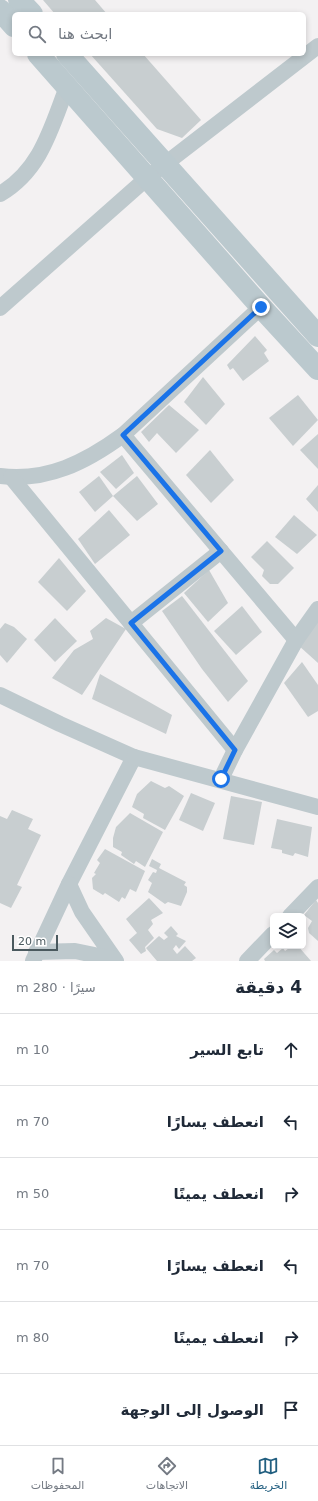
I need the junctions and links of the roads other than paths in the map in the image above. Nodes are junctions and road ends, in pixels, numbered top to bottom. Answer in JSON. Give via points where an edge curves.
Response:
{"nodes":[{"id":1,"x":19,"y":0,"type":"edge"},
{"id":2,"x":0,"y":10,"type":"edge"},
{"id":3,"x":30,"y":12,"type":"edge"},
{"id":4,"x":12,"y":24,"type":"edge"},
{"id":5,"x":318,"y":46,"type":"edge"},
{"id":6,"x":306,"y":55,"type":"edge"},
{"id":7,"x":40,"y":56,"type":"edge"},
{"id":8,"x":69,"y":56,"type":"edge"},
{"id":9,"x":305,"y":56,"type":"edge"},
{"id":10,"x":66,"y":86,"type":"junction"},
{"id":11,"x":164,"y":164,"type":"junction"},
{"id":12,"x":147,"y":178,"type":"junction"},
{"id":13,"x":0,"y":194,"type":"edge"},
{"id":14,"x":261,"y":307,"type":"junction"},
{"id":15,"x":0,"y":308,"type":"edge"},
{"id":16,"x":318,"y":336,"type":"edge"},
{"id":17,"x":318,"y":369,"type":"edge"},
{"id":18,"x":123,"y":435,"type":"junction"},
{"id":19,"x":6,"y":477,"type":"edge"},
{"id":20,"x":221,"y":551,"type":"junction"},
{"id":21,"x":318,"y":609,"type":"edge"},
{"id":22,"x":131,"y":623,"type":"junction"},
{"id":23,"x":296,"y":640,"type":"junction"},
{"id":24,"x":0,"y":695,"type":"edge"},
{"id":25,"x":235,"y":750,"type":"junction"},
{"id":26,"x":134,"y":757,"type":"junction"},
{"id":27,"x":221,"y":779,"type":"junction"},
{"id":28,"x":318,"y":807,"type":"edge"},
{"id":29,"x":69,"y":884,"type":"junction"},
{"id":30,"x":318,"y":887,"type":"edge"},
{"id":31,"x":293,"y":913,"type":"edge"},
{"id":32,"x":270,"y":937,"type":"edge"},
{"id":33,"x":34,"y":957,"type":"edge"},
{"id":34,"x":115,"y":960,"type":"edge"},
{"id":35,"x":247,"y":961,"type":"edge"}],
"edges":[{"from":1,"to":3,"type":"street"},
{"from":2,"to":4,"type":"street"},
{"from":5,"to":6,"type":"street"},
{"from":7,"to":10,"type":"street"},
{"from":8,"to":11,"type":"street"},
{"from":9,"to":11,"type":"street"},
{"from":10,"to":12,"type":"street"},
{"from":10,"to":13,"type":"street","via":[[41,153],[26,174]]},
{"from":11,"to":12,"type":"street"},
{"from":11,"to":16,"type":"street"},
{"from":12,"to":14,"type":"street"},
{"from":12,"to":15,"type":"street"},
{"from":14,"to":17,"type":"street"},
{"from":14,"to":18,"type":"street"},
{"from":18,"to":19,"type":"street","via":[[77,464],[34,476]]},
{"from":18,"to":20,"type":"street"},
{"from":19,"to":22,"type":"street"},
{"from":20,"to":22,"type":"street"},
{"from":20,"to":23,"type":"street"},
{"from":21,"to":23,"type":"street"},
{"from":22,"to":25,"type":"street"},
{"from":23,"to":25,"type":"street"},
{"from":24,"to":26,"type":"street"},
{"from":25,"to":27,"type":"street"},
{"from":26,"to":27,"type":"street"},
{"from":26,"to":29,"type":"street"},
{"from":27,"to":28,"type":"street"},
{"from":29,"to":33,"type":"street"},
{"from":29,"to":34,"type":"street","via":[[82,912]]},
{"from":30,"to":31,"type":"street"},
{"from":32,"to":35,"type":"street"},
{"from":33,"to":34,"type":"street","via":[[75,951]]}]}
